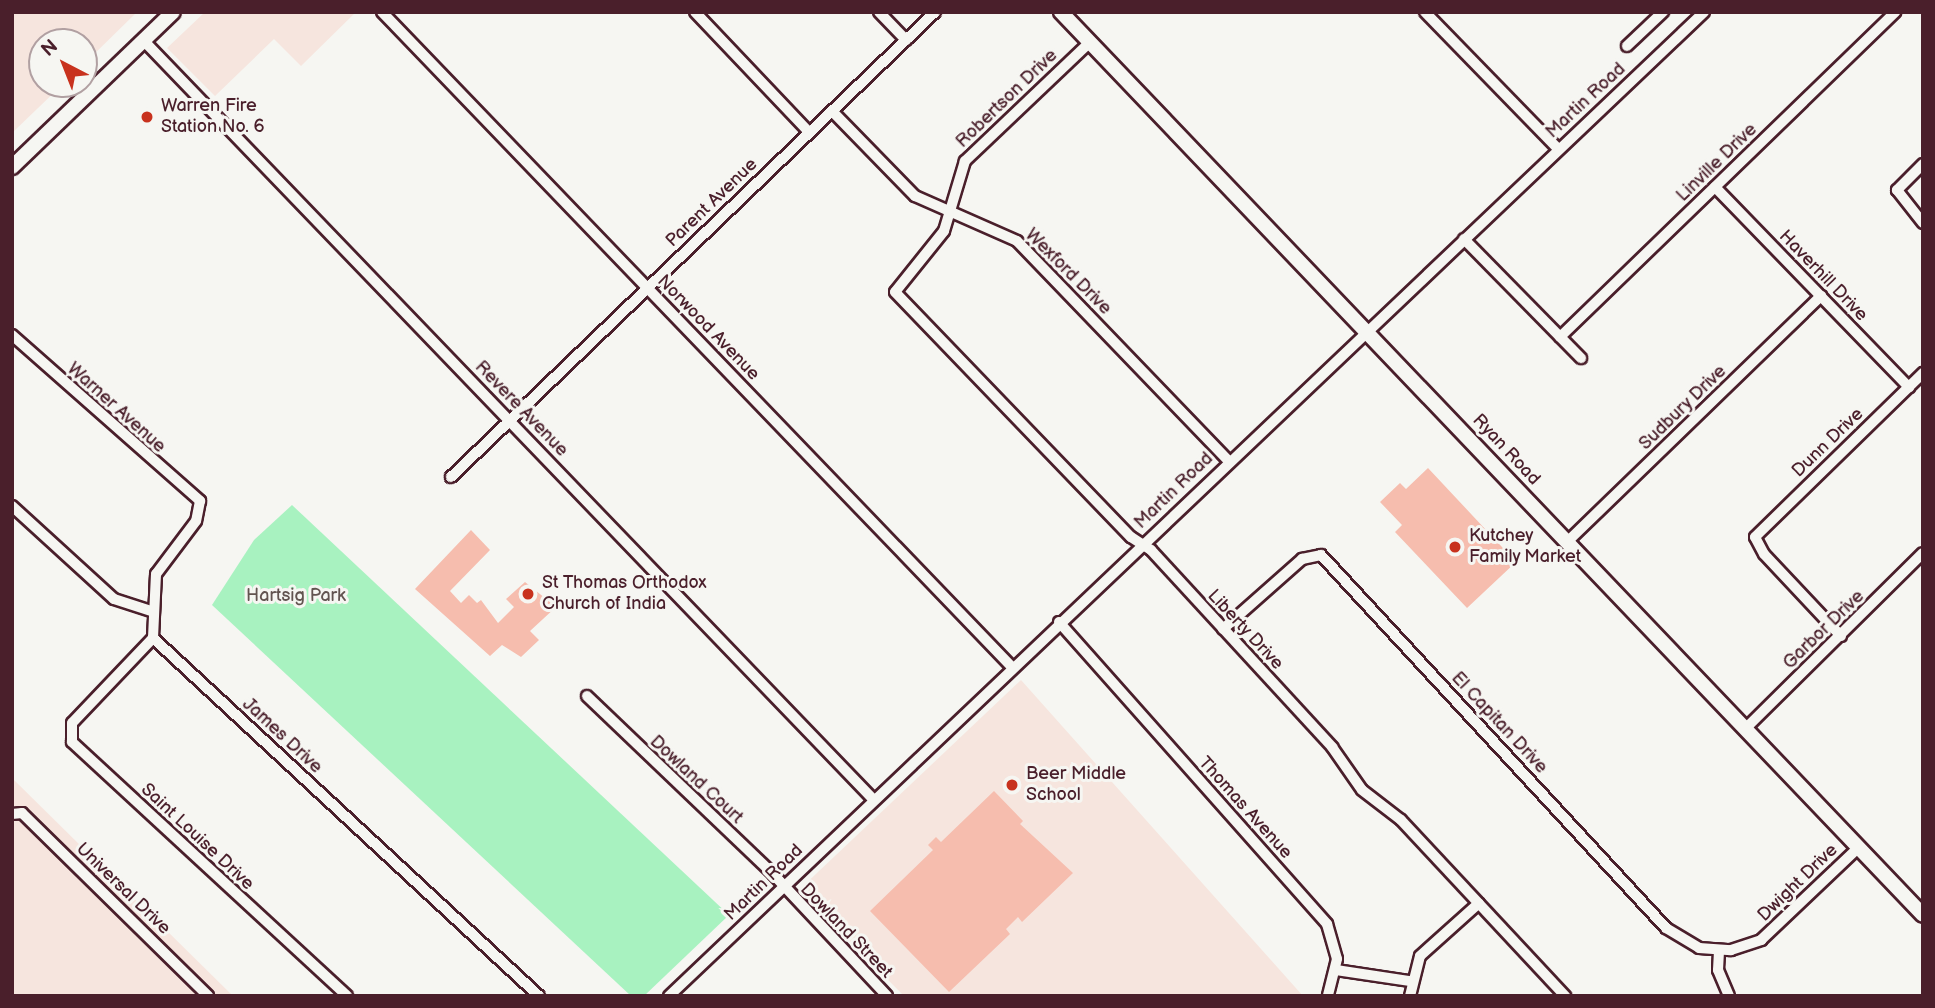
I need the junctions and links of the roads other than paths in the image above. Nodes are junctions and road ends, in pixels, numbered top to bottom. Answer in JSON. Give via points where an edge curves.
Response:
{"nodes":[{"id":1,"x":173,"y":12,"type":"edge"},
{"id":2,"x":382,"y":12,"type":"edge"},
{"id":3,"x":695,"y":12,"type":"edge"},
{"id":4,"x":878,"y":12,"type":"edge"},
{"id":5,"x":935,"y":12,"type":"edge"},
{"id":6,"x":1061,"y":12,"type":"edge"},
{"id":7,"x":1425,"y":12,"type":"edge"},
{"id":8,"x":1663,"y":12,"type":"edge"},
{"id":9,"x":1704,"y":12,"type":"edge"},
{"id":10,"x":1895,"y":12,"type":"edge"},
{"id":11,"x":906,"y":40,"type":"junction"},
{"id":12,"x":144,"y":41,"type":"junction"},
{"id":13,"x":1090,"y":43,"type":"junction"},
{"id":14,"x":1627,"y":46,"type":"dead end"},
{"id":15,"x":832,"y":111,"type":"junction"},
{"id":16,"x":809,"y":132,"type":"junction"},
{"id":17,"x":1559,"y":149,"type":"junction"},
{"id":18,"x":1923,"y":164,"type":"edge"},
{"id":19,"x":12,"y":167,"type":"edge"},
{"id":20,"x":1715,"y":187,"type":"junction"},
{"id":21,"x":947,"y":214,"type":"junction"},
{"id":22,"x":1923,"y":223,"type":"edge"},
{"id":23,"x":1465,"y":239,"type":"junction"},
{"id":24,"x":647,"y":287,"type":"junction"},
{"id":25,"x":895,"y":292,"type":"joint"},
{"id":26,"x":1821,"y":296,"type":"junction"},
{"id":27,"x":1368,"y":332,"type":"junction"},
{"id":28,"x":12,"y":335,"type":"edge"},
{"id":29,"x":1560,"y":337,"type":"junction"},
{"id":30,"x":1581,"y":358,"type":"dead end"},
{"id":31,"x":1923,"y":373,"type":"edge"},
{"id":32,"x":1909,"y":387,"type":"junction"},
{"id":33,"x":509,"y":420,"type":"junction"},
{"id":34,"x":1229,"y":460,"type":"junction"},
{"id":35,"x":451,"y":477,"type":"dead end"},
{"id":36,"x":12,"y":506,"type":"edge"},
{"id":37,"x":1567,"y":542,"type":"junction"},
{"id":38,"x":1142,"y":543,"type":"junction"},
{"id":39,"x":1923,"y":553,"type":"edge"},
{"id":40,"x":151,"y":611,"type":"junction"},
{"id":41,"x":1059,"y":622,"type":"junction"},
{"id":42,"x":1223,"y":629,"type":"junction"},
{"id":43,"x":1841,"y":636,"type":"junction"},
{"id":44,"x":153,"y":638,"type":"junction"},
{"id":45,"x":1011,"y":666,"type":"junction"},
{"id":46,"x":587,"y":696,"type":"dead end"},
{"id":47,"x":1745,"y":729,"type":"junction"},
{"id":48,"x":874,"y":800,"type":"junction"},
{"id":49,"x":12,"y":815,"type":"edge"},
{"id":50,"x":1859,"y":847,"type":"junction"},
{"id":51,"x":782,"y":887,"type":"junction"},
{"id":52,"x":1479,"y":903,"type":"junction"},
{"id":53,"x":1923,"y":915,"type":"edge"},
{"id":54,"x":1718,"y":951,"type":"junction"},
{"id":55,"x":1336,"y":970,"type":"junction"},
{"id":56,"x":1410,"y":981,"type":"junction"},
{"id":57,"x":207,"y":996,"type":"edge"},
{"id":58,"x":347,"y":996,"type":"edge"},
{"id":59,"x":539,"y":996,"type":"edge"},
{"id":60,"x":669,"y":996,"type":"edge"},
{"id":61,"x":887,"y":996,"type":"edge"},
{"id":62,"x":1328,"y":996,"type":"edge"},
{"id":63,"x":1410,"y":996,"type":"edge"},
{"id":64,"x":1564,"y":996,"type":"edge"},
{"id":65,"x":1729,"y":996,"type":"edge"}],
"edges":[{"from":1,"to":12,"type":"main road"},
{"from":2,"to":24,"type":"street","name":"Norwood Avenue"},
{"from":3,"to":16,"type":"street"},
{"from":4,"to":11,"type":"street"},
{"from":5,"to":11,"type":"street","name":"Parent Avenue"},
{"from":6,"to":13,"type":"main road","name":"Ryan Road"},
{"from":7,"to":17,"type":"street"},
{"from":8,"to":14,"type":"street"},
{"from":9,"to":17,"type":"street","name":"Martin Road"},
{"from":10,"to":20,"type":"street","name":"Linville Drive"},
{"from":11,"to":15,"type":"street","name":"Parent Avenue"},
{"from":12,"to":19,"type":"main road"},
{"from":12,"to":33,"type":"street","name":"Revere Avenue"},
{"from":13,"to":21,"type":"street","name":"Robertson Drive","via":[[978,145],[955,182]]},
{"from":13,"to":27,"type":"main road","name":"Ryan Road"},
{"from":15,"to":16,"type":"street","name":"Parent Avenue"},
{"from":15,"to":21,"type":"street","name":"Wexford Drive","via":[[915,195]]},
{"from":16,"to":24,"type":"street","name":"Parent Avenue"},
{"from":17,"to":23,"type":"street","name":"Martin Road"},
{"from":18,"to":22,"type":"street","via":[[1897,195]]},
{"from":20,"to":26,"type":"street","name":"Haverhill Drive"},
{"from":20,"to":29,"type":"street","name":"Linville Drive"},
{"from":21,"to":25,"type":"street","name":"Robertson Drive","via":[[934,248]]},
{"from":21,"to":34,"type":"street","name":"Wexford Drive","via":[[1017,241]]},
{"from":23,"to":27,"type":"street","name":"Martin Road"},
{"from":23,"to":29,"type":"street"},
{"from":24,"to":33,"type":"street","name":"Parent Avenue"},
{"from":24,"to":45,"type":"street","name":"Norwood Avenue"},
{"from":25,"to":38,"type":"street","name":"Liberty Drive"},
{"from":26,"to":32,"type":"street","name":"Haverhill Drive"},
{"from":26,"to":37,"type":"street","name":"Sudbury Drive"},
{"from":27,"to":34,"type":"street","name":"Martin Road"},
{"from":27,"to":37,"type":"main road","name":"Ryan Road"},
{"from":28,"to":40,"type":"street","name":"Warner Avenue","via":[[200,501],[196,521],[156,574]]},
{"from":29,"to":30,"type":"street"},
{"from":31,"to":32,"type":"street","name":"Dunn Drive"},
{"from":32,"to":43,"type":"street","name":"Dunn Drive","via":[[1755,537],[1764,554]]},
{"from":33,"to":35,"type":"street","name":"Parent Avenue"},
{"from":33,"to":48,"type":"street","name":"Revere Avenue"},
{"from":34,"to":38,"type":"street","name":"Martin Road"},
{"from":36,"to":40,"type":"street","via":[[114,600]]},
{"from":37,"to":47,"type":"main road","name":"Ryan Road"},
{"from":38,"to":41,"type":"street","name":"Martin Road"},
{"from":38,"to":42,"type":"street","name":"Liberty Drive"},
{"from":39,"to":43,"type":"street","name":"Garbor Drive"},
{"from":40,"to":44,"type":"street"},
{"from":41,"to":45,"type":"street","name":"Martin Road"},
{"from":41,"to":55,"type":"street","name":"Thomas Avenue","via":[[1327,924],[1337,952]]},
{"from":42,"to":52,"type":"street","name":"Liberty Drive","via":[[1332,747],[1362,790],[1401,820]]},
{"from":42,"to":54,"type":"street","name":"El Capitan Drive","via":[[1302,559],[1321,555],[1667,928],[1690,944]]},
{"from":43,"to":47,"type":"street","name":"Garbor Drive"},
{"from":44,"to":58,"type":"street","name":"Saint Louise Drive","via":[[72,723],[76,747]]},
{"from":44,"to":59,"type":"street","name":"James Drive"},
{"from":45,"to":48,"type":"street","name":"Martin Road"},
{"from":46,"to":51,"type":"street","name":"Dowland Court"},
{"from":47,"to":50,"type":"main road","name":"Ryan Road"},
{"from":48,"to":51,"type":"street","name":"Martin Road"},
{"from":49,"to":57,"type":"street","name":"Universal Drive","via":[[23,815]]},
{"from":50,"to":53,"type":"main road","name":"Ryan Road"},
{"from":50,"to":54,"type":"street","name":"Dwight Drive","via":[[1767,935],[1744,947]]},
{"from":51,"to":60,"type":"street","name":"Martin Road"},
{"from":51,"to":61,"type":"street","name":"Dowland Street"},
{"from":52,"to":56,"type":"street","via":[[1425,949]]},
{"from":52,"to":64,"type":"street","name":"Liberty Drive"},
{"from":54,"to":65,"type":"street","via":[[1718,970]]},
{"from":55,"to":56,"type":"street"},
{"from":55,"to":62,"type":"street"},
{"from":56,"to":63,"type":"street"}]}
